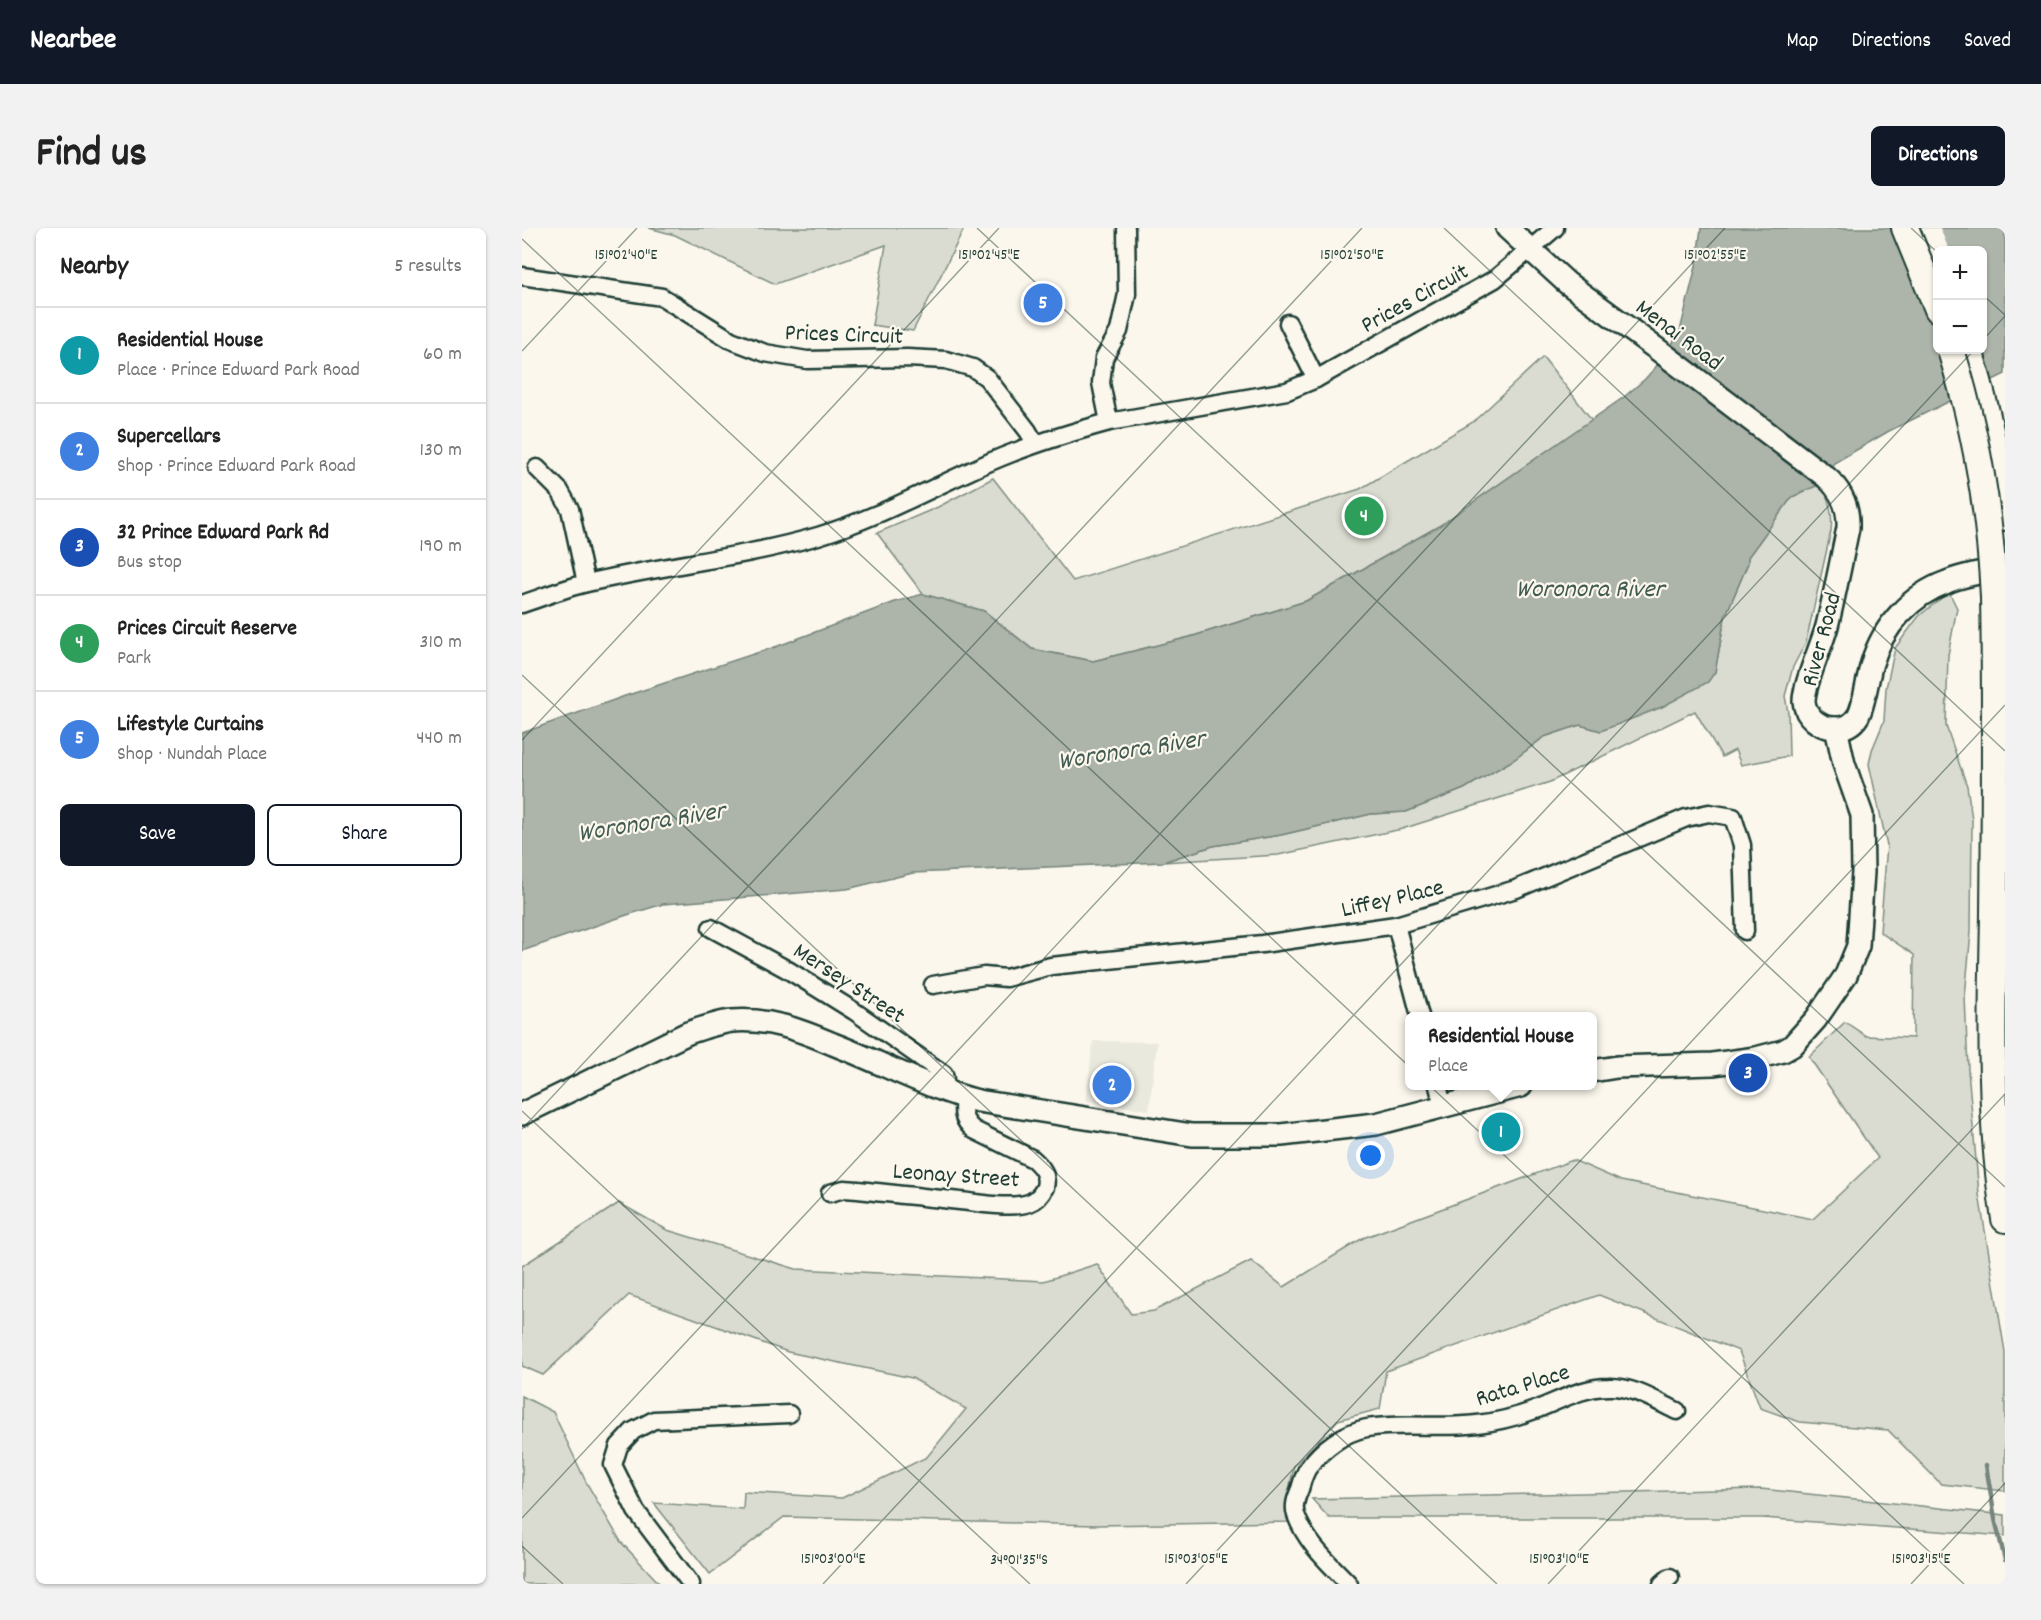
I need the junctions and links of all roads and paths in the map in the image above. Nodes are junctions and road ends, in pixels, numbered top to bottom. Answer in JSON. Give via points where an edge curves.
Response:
{"nodes":[{"id":1,"x":1126,"y":228,"type":"edge"},
{"id":2,"x":1506,"y":228,"type":"edge"},
{"id":3,"x":1555,"y":228,"type":"edge"},
{"id":4,"x":1905,"y":228,"type":"edge"},
{"id":5,"x":1922,"y":228,"type":"edge"},
{"id":6,"x":1530,"y":250,"type":"junction"},
{"id":7,"x":1933,"y":252,"type":"edge"},
{"id":8,"x":522,"y":276,"type":"edge"},
{"id":9,"x":1934,"y":300,"type":"edge"},
{"id":10,"x":1288,"y":323,"type":"dead end"},
{"id":11,"x":1952,"y":354,"type":"edge"},
{"id":12,"x":1970,"y":354,"type":"edge"},
{"id":13,"x":1316,"y":379,"type":"junction"},
{"id":14,"x":1109,"y":422,"type":"junction"},
{"id":15,"x":1035,"y":443,"type":"junction"},
{"id":16,"x":537,"y":468,"type":"dead end"},
{"id":17,"x":1826,"y":477,"type":"joint"},
{"id":18,"x":2005,"y":517,"type":"edge"},
{"id":19,"x":2005,"y":568,"type":"edge"},
{"id":20,"x":586,"y":583,"type":"junction"},
{"id":21,"x":522,"y":604,"type":"edge"},
{"id":22,"x":1858,"y":717,"type":"junction"},
{"id":23,"x":1815,"y":722,"type":"junction"},
{"id":24,"x":1836,"y":728,"type":"junction"},
{"id":25,"x":1844,"y":764,"type":"junction"},
{"id":26,"x":1396,"y":926,"type":"junction"},
{"id":27,"x":711,"y":928,"type":"dead end"},
{"id":28,"x":1745,"y":931,"type":"dead end"},
{"id":29,"x":933,"y":985,"type":"dead end"},
{"id":30,"x":1419,"y":1012,"type":"edge"},
{"id":31,"x":1597,"y":1070,"type":"edge"},
{"id":32,"x":1489,"y":1090,"type":"edge"},
{"id":33,"x":956,"y":1094,"type":"junction"},
{"id":34,"x":1441,"y":1096,"type":"edge"},
{"id":35,"x":522,"y":1114,"type":"edge"},
{"id":36,"x":830,"y":1193,"type":"dead end"},
{"id":37,"x":2005,"y":1219,"type":"edge"},
{"id":38,"x":1677,"y":1411,"type":"dead end"},
{"id":39,"x":789,"y":1414,"type":"dead end"},
{"id":40,"x":691,"y":1584,"type":"edge"},
{"id":41,"x":1348,"y":1584,"type":"edge"}],
"edges":[{"from":1,"to":14,"type":"street","via":[[1127,294],[1119,331],[1104,358],[1101,384]]},
{"from":2,"to":6,"type":"street","name":"Menai Road"},
{"from":3,"to":6,"type":"street","name":"Prices Circuit"},
{"from":4,"to":9,"type":"main road"},
{"from":5,"to":7,"type":"main road"},
{"from":6,"to":13,"type":"street","name":"Prices Circuit","via":[[1496,279]]},
{"from":6,"to":17,"type":"street","name":"Menai Road","via":[[1567,284]]},
{"from":8,"to":15,"type":"street","name":"Prices Circuit","via":[[662,297],[731,340],[790,358],[907,358],[964,364],[987,378]]},
{"from":10,"to":13,"type":"street"},
{"from":11,"to":37,"type":"main road","bridge":true,"via":[[1981,468],[1994,597],[1992,1090]]},
{"from":12,"to":18,"type":"main road","via":[[1997,455]]},
{"from":13,"to":14,"type":"street","name":"Prices Circuit","via":[[1278,393]]},
{"from":14,"to":15,"type":"street","name":"Prices Circuit"},
{"from":15,"to":20,"type":"street","name":"Prices Circuit","via":[[820,536]]},
{"from":16,"to":20,"type":"street","via":[[560,491],[570,510]]},
{"from":17,"to":23,"type":"street","name":"River Road","via":[[1838,490],[1849,515],[1827,627],[1804,699]]},
{"from":19,"to":22,"type":"street","via":[[1947,581],[1925,592],[1899,615],[1876,651]]},
{"from":20,"to":21,"type":"street","name":"Prices Circuit"},
{"from":22,"to":24,"type":"street","via":[[1850,725]]},
{"from":22,"to":25,"type":"street"},
{"from":23,"to":24,"type":"street","name":"River Road"},
{"from":23,"to":25,"type":"street"},
{"from":24,"to":25,"type":"street"},
{"from":25,"to":31,"type":"street","via":[[1862,815],[1858,946],[1846,975],[1816,1019],[1792,1046],[1756,1058]]},
{"from":26,"to":28,"type":"street","name":"Liffey Place","via":[[1516,889],[1686,818],[1709,813],[1733,817],[1742,845]]},
{"from":26,"to":29,"type":"street","name":"Liffey Place","via":[[1051,966],[1006,978],[984,976]]},
{"from":26,"to":30,"type":"street"},
{"from":27,"to":33,"type":"street","name":"Mersey Street","via":[[788,970],[899,1042],[945,1074]]},
{"from":32,"to":34,"type":"street"},
{"from":33,"to":34,"type":"street","via":[[1029,1110],[1192,1135],[1281,1135],[1377,1124]]},
{"from":33,"to":35,"type":"street","via":[[793,1027],[734,1021],[688,1033]]},
{"from":33,"to":36,"type":"street","name":"Leonay Street","via":[[967,1124],[974,1130],[1040,1165],[1046,1178],[1038,1198],[1025,1204],[993,1205],[851,1190]]},
{"from":38,"to":41,"type":"street","name":"Rata Place","via":[[1629,1390],[1609,1386],[1585,1390],[1502,1420],[1365,1428],[1342,1437],[1307,1470],[1294,1503],[1305,1533]]},
{"from":39,"to":40,"type":"street","via":[[654,1420],[633,1431],[619,1446],[614,1465],[636,1511]]}]}
